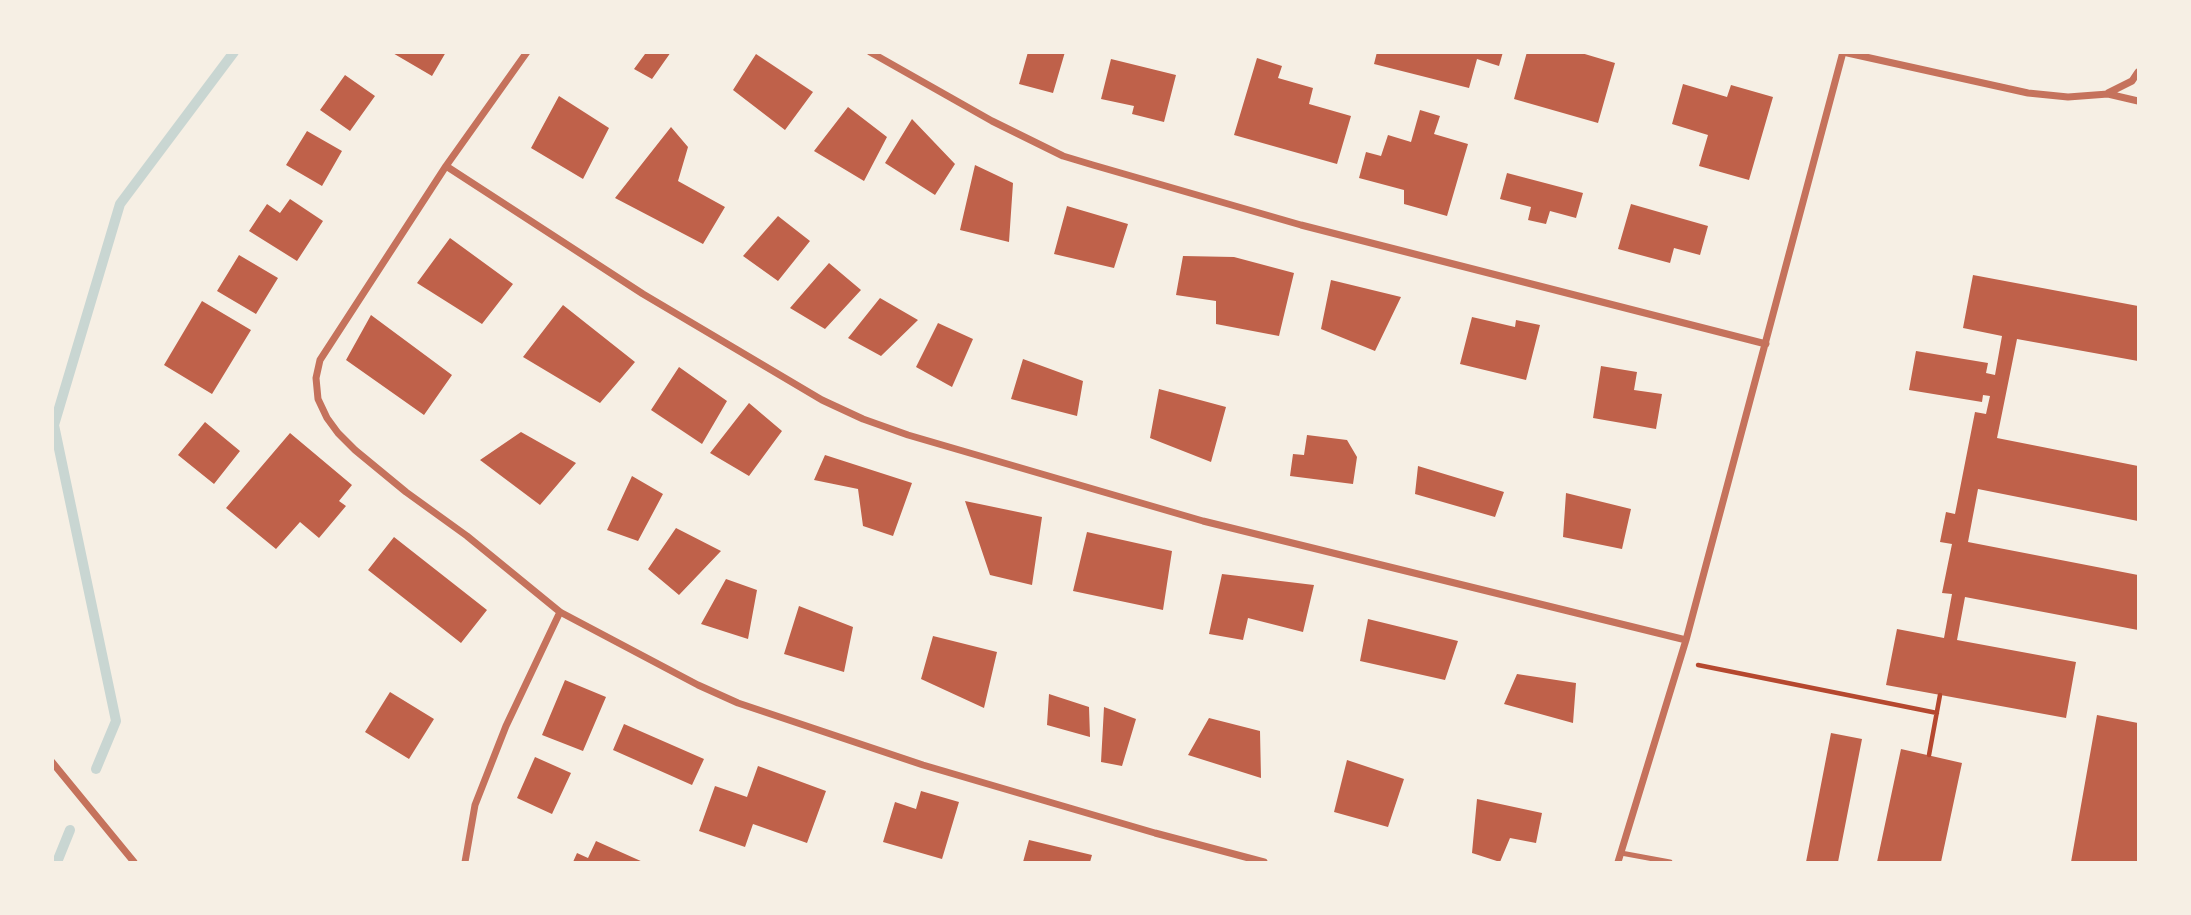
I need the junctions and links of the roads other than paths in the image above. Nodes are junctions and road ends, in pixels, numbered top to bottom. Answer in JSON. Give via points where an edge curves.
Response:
{"nodes":[{"id":1,"x":527,"y":52,"type":"edge"},
{"id":2,"x":870,"y":52,"type":"edge"},
{"id":3,"x":1843,"y":52,"type":"edge"},
{"id":4,"x":2138,"y":72,"type":"edge"},
{"id":5,"x":2108,"y":94,"type":"junction"},
{"id":6,"x":2138,"y":101,"type":"edge"},
{"id":7,"x":446,"y":166,"type":"junction"},
{"id":8,"x":1766,"y":344,"type":"junction"},
{"id":9,"x":560,"y":612,"type":"junction"},
{"id":10,"x":1686,"y":640,"type":"junction"},
{"id":11,"x":52,"y":762,"type":"edge"},
{"id":12,"x":1621,"y":853,"type":"junction"},
{"id":13,"x":134,"y":863,"type":"edge"},
{"id":14,"x":465,"y":863,"type":"edge"},
{"id":15,"x":1264,"y":863,"type":"edge"},
{"id":16,"x":1619,"y":863,"type":"edge"},
{"id":17,"x":1670,"y":863,"type":"edge"}],
"edges":[{"from":1,"to":7,"type":"street"},
{"from":2,"to":8,"type":"street","via":[[1036,144],[1083,162],[1300,225]]},
{"from":3,"to":5,"type":"street","via":[[2028,93]]},
{"from":3,"to":8,"type":"street"},
{"from":4,"to":5,"type":"street","via":[[2132,81]]},
{"from":5,"to":6,"type":"street"},
{"from":7,"to":9,"type":"street","via":[[320,360],[318,399],[327,418],[355,450]]},
{"from":7,"to":10,"type":"street","via":[[643,294],[822,400],[863,419],[1203,521]]},
{"from":8,"to":10,"type":"street"},
{"from":9,"to":14,"type":"street","via":[[475,805]]},
{"from":9,"to":15,"type":"street","via":[[738,703],[923,765]]},
{"from":10,"to":12,"type":"street"},
{"from":11,"to":13,"type":"street"},
{"from":12,"to":16,"type":"street"},
{"from":12,"to":17,"type":"lane"}]}
